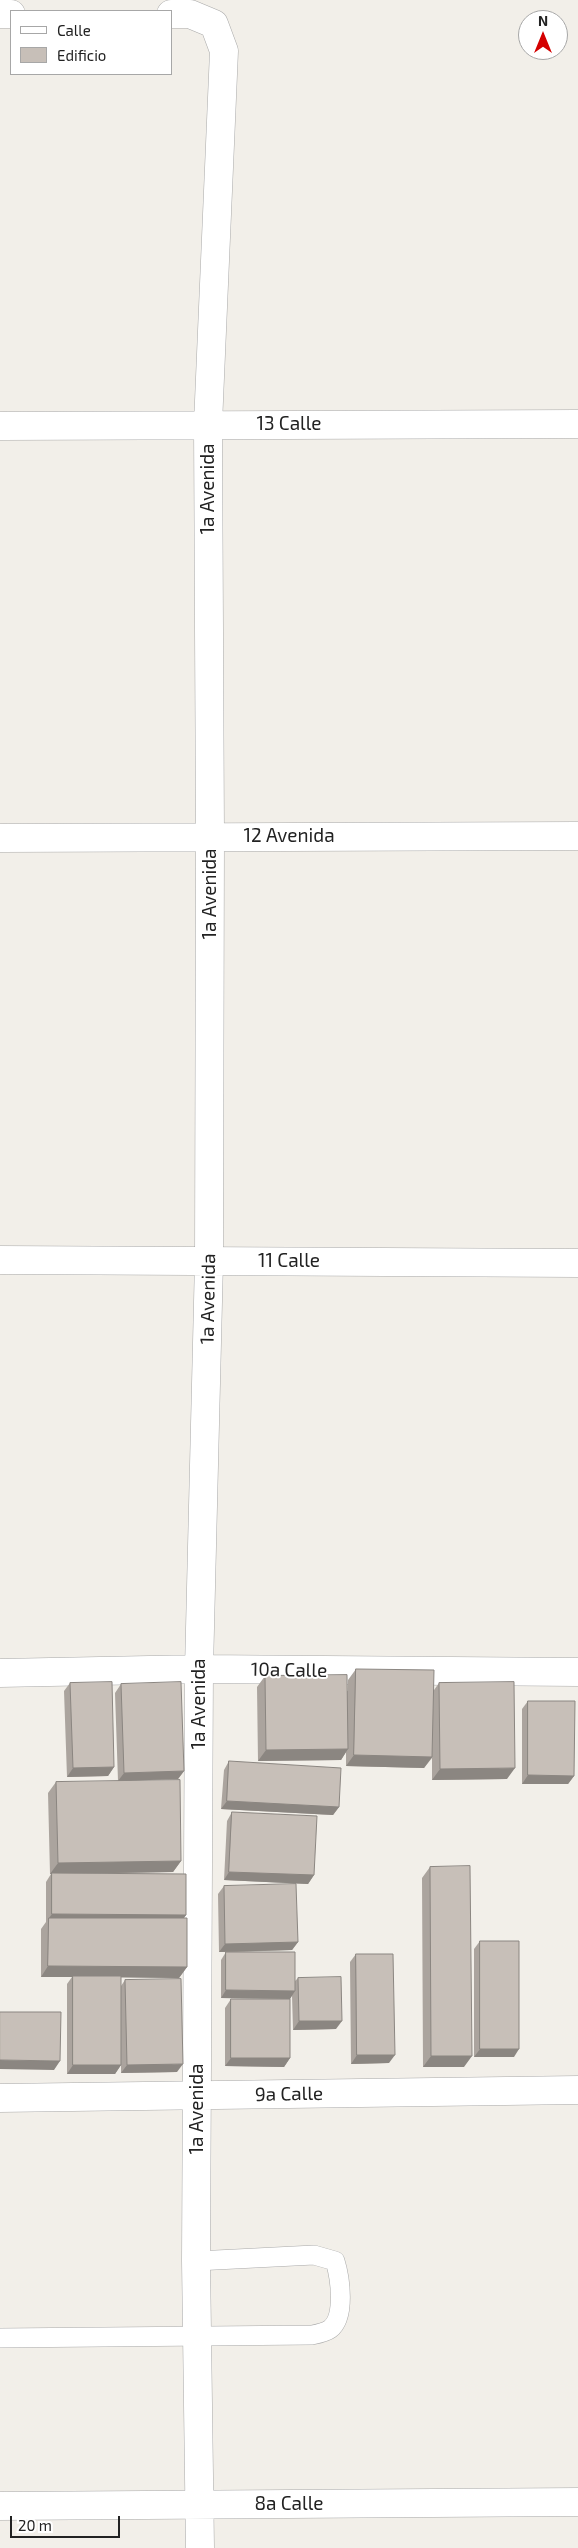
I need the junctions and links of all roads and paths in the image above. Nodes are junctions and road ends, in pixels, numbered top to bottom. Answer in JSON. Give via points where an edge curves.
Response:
{"nodes":[{"id":1,"x":172,"y":14,"type":"edge"},
{"id":2,"x":208,"y":424,"type":"junction"},
{"id":3,"x":578,"y":424,"type":"edge"},
{"id":4,"x":0,"y":426,"type":"edge"},
{"id":5,"x":210,"y":836,"type":"junction"},
{"id":6,"x":578,"y":836,"type":"edge"},
{"id":7,"x":0,"y":838,"type":"edge"},
{"id":8,"x":0,"y":1260,"type":"edge"},
{"id":9,"x":209,"y":1261,"type":"junction"},
{"id":10,"x":578,"y":1263,"type":"edge"},
{"id":11,"x":199,"y":1669,"type":"junction"},
{"id":12,"x":578,"y":1672,"type":"edge"},
{"id":13,"x":0,"y":1673,"type":"edge"},
{"id":14,"x":578,"y":2090,"type":"edge"},
{"id":15,"x":198,"y":2096,"type":"junction"},
{"id":16,"x":0,"y":2098,"type":"edge"},
{"id":17,"x":196,"y":2261,"type":"junction"},
{"id":18,"x":199,"y":2336,"type":"junction"},
{"id":19,"x":0,"y":2338,"type":"edge"},
{"id":20,"x":578,"y":2502,"type":"edge"},
{"id":21,"x":200,"y":2504,"type":"junction"},
{"id":22,"x":0,"y":2506,"type":"edge"},
{"id":23,"x":200,"y":2548,"type":"edge"}],
"edges":[{"from":1,"to":2,"type":"street","name":"1a Avenida","via":[[190,14],[214,24],[224,50]]},
{"from":2,"to":3,"type":"street","name":"13 Calle"},
{"from":2,"to":4,"type":"street","name":"13 Calle"},
{"from":2,"to":5,"type":"street","name":"1a Avenida"},
{"from":5,"to":6,"type":"street","name":"12 Avenida"},
{"from":5,"to":7,"type":"street","name":"12 Avenida"},
{"from":5,"to":9,"type":"street","name":"1a Avenida"},
{"from":8,"to":9,"type":"street","name":"11 Calle"},
{"from":9,"to":10,"type":"street","name":"11 Calle"},
{"from":9,"to":11,"type":"street","name":"1a Avenida"},
{"from":11,"to":12,"type":"street","name":"10a Calle"},
{"from":11,"to":13,"type":"street","name":"10a Calle"},
{"from":11,"to":15,"type":"street","name":"1a Avenida"},
{"from":14,"to":15,"type":"street","name":"9a Calle"},
{"from":15,"to":16,"type":"street","name":"9a Calle"},
{"from":15,"to":17,"type":"street","name":"1a Avenida"},
{"from":17,"to":18,"type":"street","name":"1a Avenida"},
{"from":17,"to":18,"type":"lane","via":[[314,2255],[335,2261],[340,2278],[339,2315],[330,2329],[312,2336]]},
{"from":18,"to":19,"type":"lane"},
{"from":18,"to":21,"type":"street","name":"1a Avenida"},
{"from":20,"to":21,"type":"street","name":"8a Calle"},
{"from":21,"to":22,"type":"street","name":"8a Calle"},
{"from":21,"to":23,"type":"street","name":"1a Avenida"}]}
